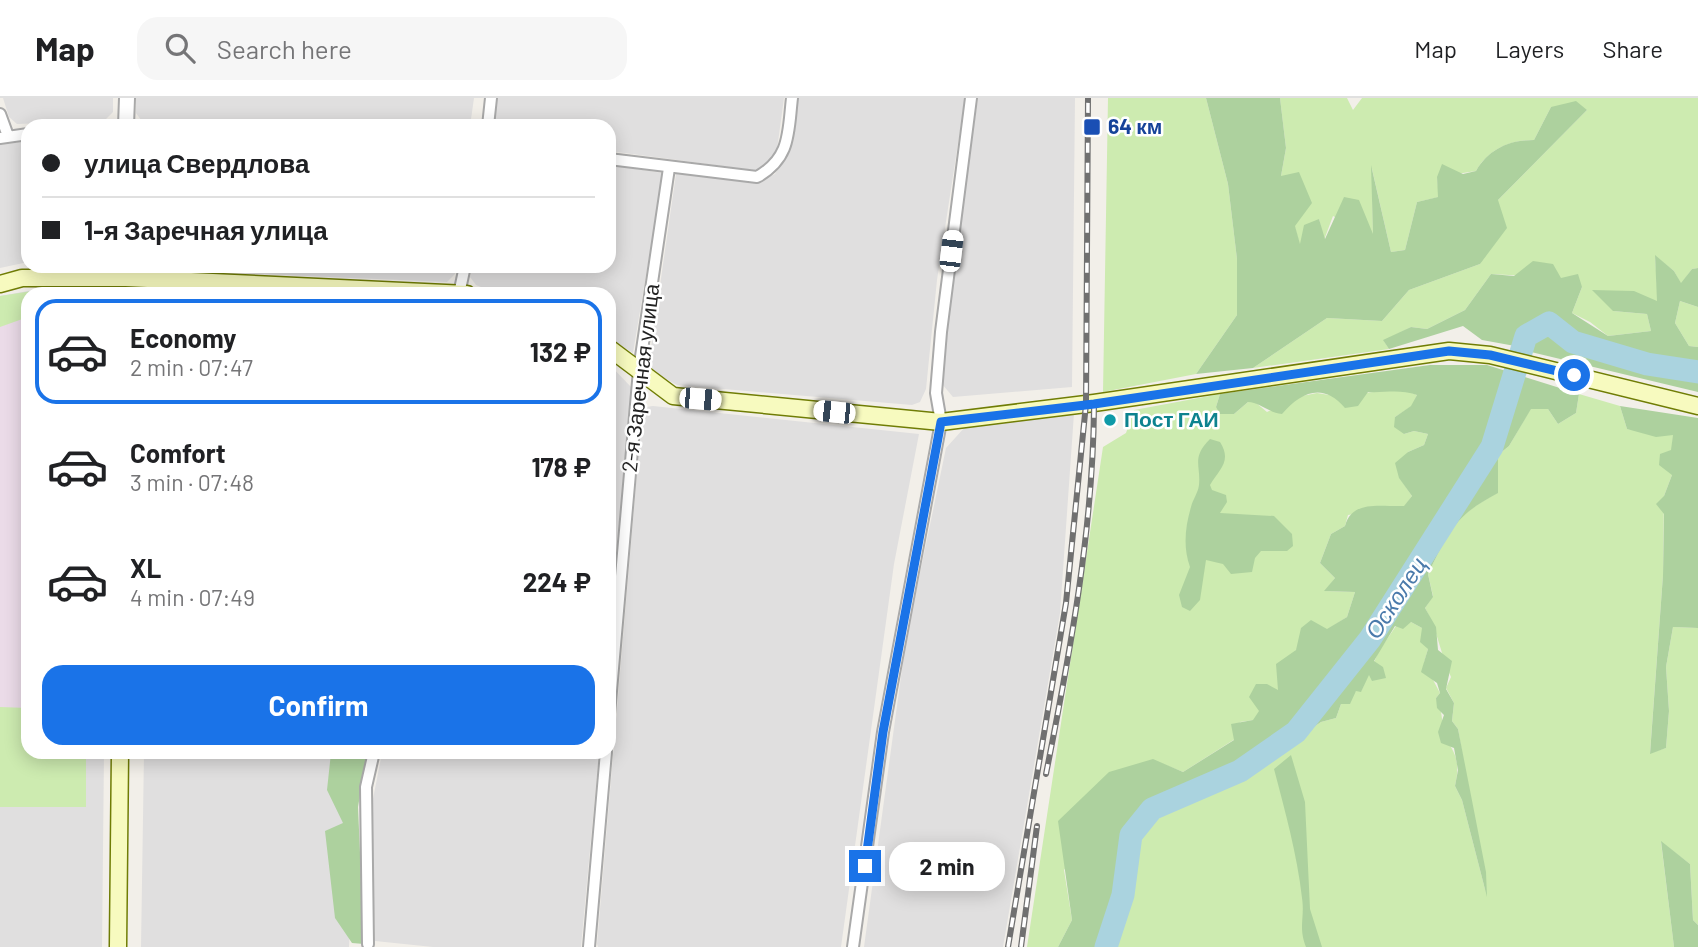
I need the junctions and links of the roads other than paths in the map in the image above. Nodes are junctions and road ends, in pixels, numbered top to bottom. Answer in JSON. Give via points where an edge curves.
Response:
{"nodes":[{"id":1,"x":127,"y":98,"type":"edge"},
{"id":2,"x":491,"y":98,"type":"edge"},
{"id":3,"x":792,"y":98,"type":"edge"},
{"id":4,"x":971,"y":98,"type":"edge"},
{"id":5,"x":0,"y":114,"type":"edge"},
{"id":6,"x":126,"y":119,"type":"edge"},
{"id":7,"x":489,"y":119,"type":"edge"},
{"id":8,"x":4,"y":137,"type":"edge"},
{"id":9,"x":616,"y":160,"type":"edge"},
{"id":10,"x":669,"y":168,"type":"junction"},
{"id":11,"x":126,"y":279,"type":"edge"},
{"id":12,"x":0,"y":284,"type":"edge"},
{"id":13,"x":318,"y":287,"type":"edge"},
{"id":14,"x":616,"y":353,"type":"edge"},
{"id":15,"x":639,"y":370,"type":"junction"},
{"id":16,"x":1698,"y":406,"type":"edge"},
{"id":17,"x":941,"y":422,"type":"junction"},
{"id":18,"x":616,"y":634,"type":"edge"},
{"id":19,"x":120,"y":759,"type":"edge"},
{"id":20,"x":372,"y":759,"type":"edge"},
{"id":21,"x":605,"y":759,"type":"edge"},
{"id":22,"x":368,"y":944,"type":"dead end"},
{"id":23,"x":118,"y":947,"type":"edge"},
{"id":24,"x":589,"y":947,"type":"edge"},
{"id":25,"x":853,"y":947,"type":"edge"}],
"edges":[{"from":1,"to":6,"type":"street"},
{"from":2,"to":7,"type":"street"},
{"from":3,"to":10,"type":"street","via":[[786,147],[774,167],[757,177]]},
{"from":4,"to":17,"type":"street","via":[[941,332],[936,393]]},
{"from":5,"to":8,"type":"street"},
{"from":9,"to":10,"type":"street"},
{"from":10,"to":15,"type":"street","name":"2-я Заречная улица"},
{"from":11,"to":12,"type":"main road","via":[[22,278]]},
{"from":11,"to":13,"type":"main road"},
{"from":14,"to":15,"type":"main road"},
{"from":15,"to":17,"type":"main road","via":[[673,396]]},
{"from":15,"to":18,"type":"street","name":"2-я Заречная улица"},
{"from":16,"to":17,"type":"main road","via":[[1490,355],[1449,351]]},
{"from":17,"to":25,"type":"street","via":[[883,732]]},
{"from":19,"to":23,"type":"main road"},
{"from":20,"to":22,"type":"street","via":[[366,788]]},
{"from":21,"to":24,"type":"street"}]}
